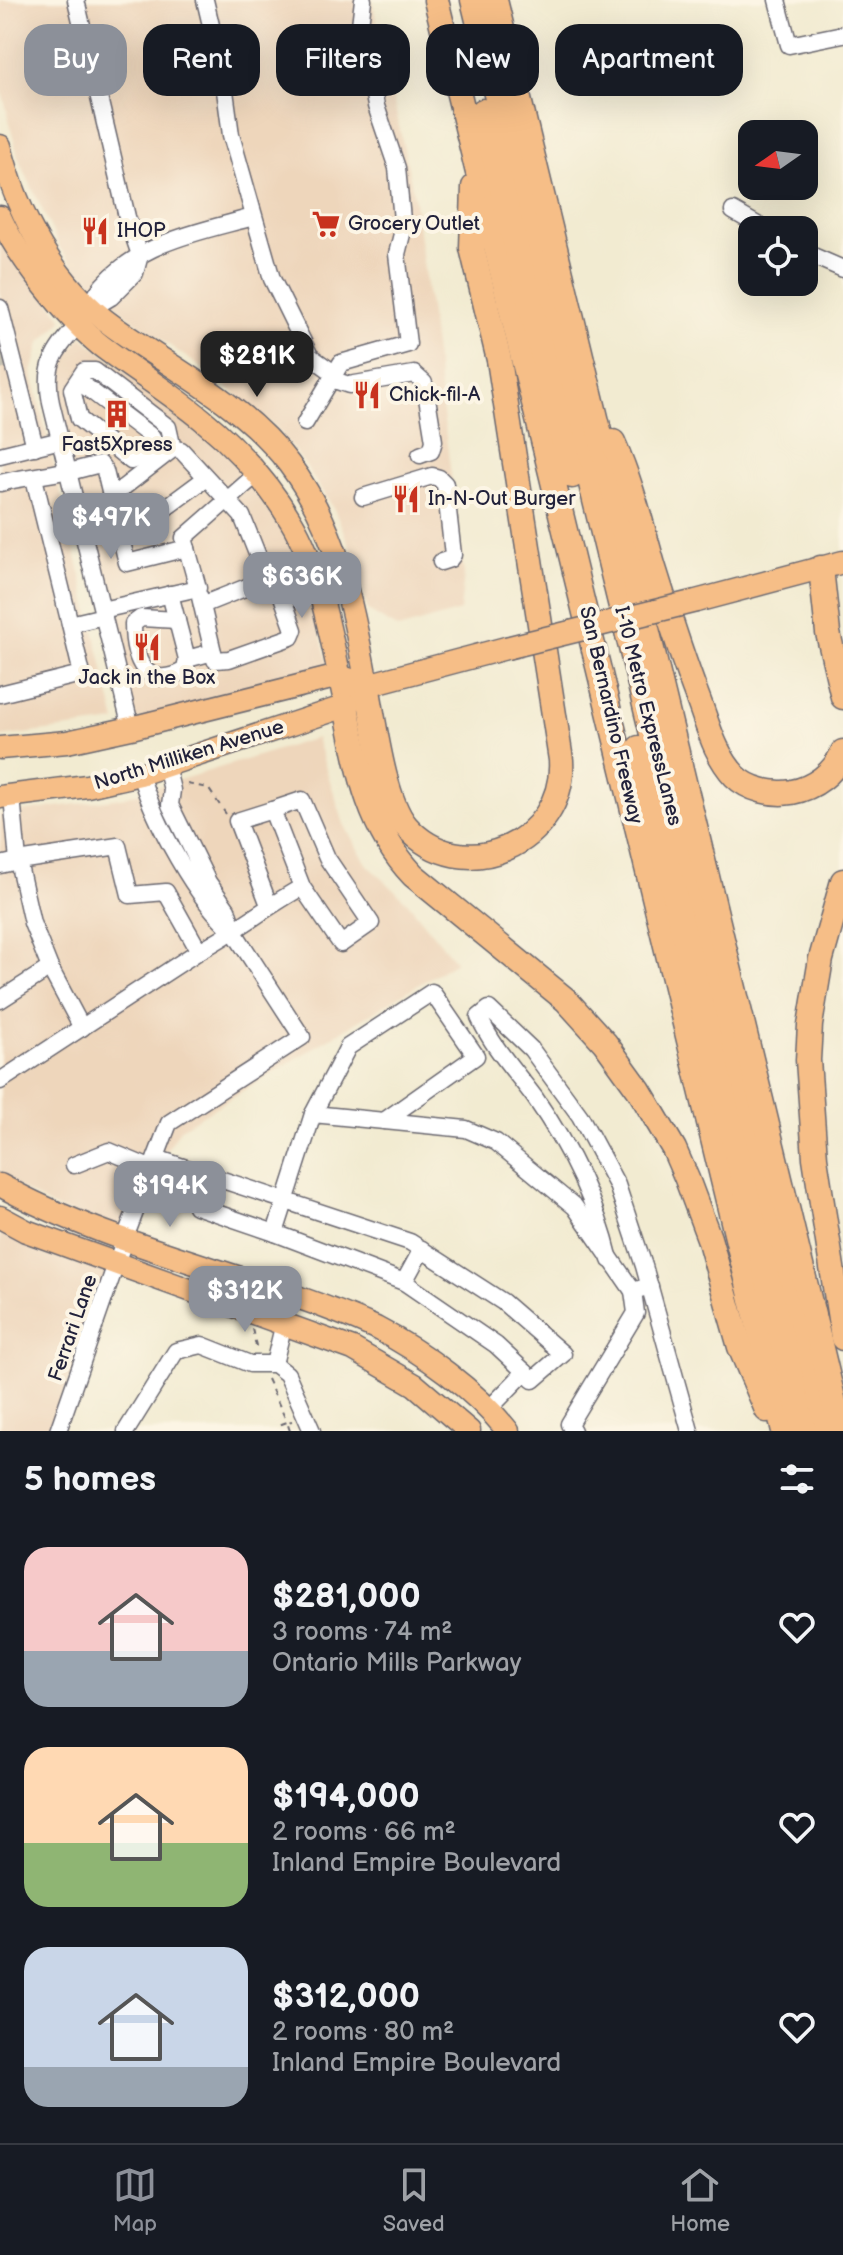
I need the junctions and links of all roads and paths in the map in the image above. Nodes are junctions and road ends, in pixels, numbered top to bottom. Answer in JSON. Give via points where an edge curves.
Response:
{"nodes":[{"id":1,"x":76,"y":0,"type":"edge"},
{"id":2,"x":205,"y":0,"type":"edge"},
{"id":3,"x":363,"y":0,"type":"edge"},
{"id":4,"x":436,"y":0,"type":"edge"},
{"id":5,"x":456,"y":0,"type":"edge"},
{"id":6,"x":473,"y":0,"type":"edge"},
{"id":7,"x":495,"y":0,"type":"edge"},
{"id":8,"x":777,"y":0,"type":"edge"},
{"id":9,"x":843,"y":34,"type":"edge"},
{"id":10,"x":0,"y":146,"type":"edge"},
{"id":11,"x":475,"y":160,"type":"junction"},
{"id":12,"x":0,"y":193,"type":"edge"},
{"id":13,"x":733,"y":211,"type":"dead end"},
{"id":14,"x":742,"y":216,"type":"edge"},
{"id":15,"x":0,"y":217,"type":"edge"},
{"id":16,"x":253,"y":217,"type":"junction"},
{"id":17,"x":29,"y":225,"type":"junction"},
{"id":18,"x":140,"y":255,"type":"junction"},
{"id":19,"x":818,"y":258,"type":"edge"},
{"id":20,"x":843,"y":269,"type":"edge"},
{"id":21,"x":0,"y":308,"type":"edge"},
{"id":22,"x":85,"y":316,"type":"junction"},
{"id":23,"x":3,"y":340,"type":"edge"},
{"id":24,"x":4,"y":368,"type":"dead end"},
{"id":25,"x":333,"y":376,"type":"junction"},
{"id":26,"x":18,"y":378,"type":"junction"},
{"id":27,"x":78,"y":381,"type":"junction"},
{"id":28,"x":589,"y":391,"type":"junction"},
{"id":29,"x":176,"y":399,"type":"junction"},
{"id":30,"x":305,"y":423,"type":"dead end"},
{"id":31,"x":61,"y":440,"type":"junction"},
{"id":32,"x":35,"y":447,"type":"junction"},
{"id":33,"x":113,"y":447,"type":"junction"},
{"id":34,"x":173,"y":449,"type":"junction"},
{"id":35,"x":278,"y":451,"type":"junction"},
{"id":36,"x":0,"y":455,"type":"edge"},
{"id":37,"x":420,"y":455,"type":"dead end"},
{"id":38,"x":100,"y":464,"type":"junction"},
{"id":39,"x":68,"y":471,"type":"junction"},
{"id":40,"x":257,"y":474,"type":"junction"},
{"id":41,"x":34,"y":478,"type":"junction"},
{"id":42,"x":206,"y":478,"type":"junction"},
{"id":43,"x":0,"y":483,"type":"edge"},
{"id":44,"x":111,"y":497,"type":"junction"},
{"id":45,"x":363,"y":497,"type":"dead end"},
{"id":46,"x":226,"y":501,"type":"junction"},
{"id":47,"x":330,"y":535,"type":"junction"},
{"id":48,"x":120,"y":536,"type":"junction"},
{"id":49,"x":187,"y":548,"type":"junction"},
{"id":50,"x":441,"y":562,"type":"dead end"},
{"id":51,"x":832,"y":565,"type":"edge"},
{"id":52,"x":267,"y":579,"type":"junction"},
{"id":53,"x":198,"y":588,"type":"junction"},
{"id":54,"x":170,"y":594,"type":"junction"},
{"id":55,"x":202,"y":605,"type":"junction"},
{"id":56,"x":103,"y":613,"type":"junction"},
{"id":57,"x":177,"y":620,"type":"junction"},
{"id":58,"x":843,"y":621,"type":"edge"},
{"id":59,"x":70,"y":624,"type":"junction"},
{"id":60,"x":213,"y":652,"type":"junction"},
{"id":61,"x":187,"y":659,"type":"junction"},
{"id":62,"x":339,"y":676,"type":"junction"},
{"id":63,"x":367,"y":685,"type":"junction"},
{"id":64,"x":0,"y":694,"type":"edge"},
{"id":65,"x":843,"y":697,"type":"edge"},
{"id":66,"x":346,"y":706,"type":"junction"},
{"id":67,"x":131,"y":728,"type":"junction"},
{"id":68,"x":0,"y":748,"type":"edge"},
{"id":69,"x":843,"y":752,"type":"edge"},
{"id":70,"x":166,"y":766,"type":"junction"},
{"id":71,"x":140,"y":774,"type":"junction"},
{"id":72,"x":187,"y":784,"type":"dead end"},
{"id":73,"x":6,"y":797,"type":"edge"},
{"id":74,"x":272,"y":810,"type":"junction"},
{"id":75,"x":226,"y":814,"type":"dead end"},
{"id":76,"x":18,"y":861,"type":"junction"},
{"id":77,"x":0,"y":865,"type":"edge"},
{"id":78,"x":843,"y":881,"type":"edge"},
{"id":79,"x":302,"y":887,"type":"junction"},
{"id":80,"x":269,"y":905,"type":"junction"},
{"id":81,"x":234,"y":932,"type":"junction"},
{"id":82,"x":199,"y":951,"type":"junction"},
{"id":83,"x":50,"y":968,"type":"junction"},
{"id":84,"x":0,"y":1000,"type":"edge"},
{"id":85,"x":82,"y":1028,"type":"junction"},
{"id":86,"x":0,"y":1081,"type":"edge"},
{"id":87,"x":313,"y":1114,"type":"junction"},
{"id":88,"x":384,"y":1121,"type":"junction"},
{"id":89,"x":154,"y":1163,"type":"junction"},
{"id":90,"x":74,"y":1165,"type":"dead end"},
{"id":91,"x":205,"y":1174,"type":"junction"},
{"id":92,"x":0,"y":1185,"type":"edge"},
{"id":93,"x":285,"y":1201,"type":"junction"},
{"id":94,"x":0,"y":1217,"type":"edge"},
{"id":95,"x":275,"y":1233,"type":"junction"},
{"id":96,"x":125,"y":1238,"type":"junction"},
{"id":97,"x":422,"y":1249,"type":"junction"},
{"id":98,"x":610,"y":1260,"type":"junction"},
{"id":99,"x":116,"y":1264,"type":"junction"},
{"id":100,"x":404,"y":1282,"type":"junction"},
{"id":101,"x":650,"y":1286,"type":"junction"},
{"id":102,"x":633,"y":1291,"type":"junction"},
{"id":103,"x":282,"y":1332,"type":"junction"},
{"id":104,"x":843,"y":1338,"type":"edge"},
{"id":105,"x":258,"y":1351,"type":"dead end"},
{"id":106,"x":269,"y":1369,"type":"junction"},
{"id":107,"x":525,"y":1372,"type":"junction"},
{"id":108,"x":488,"y":1410,"type":"junction"},
{"id":109,"x":58,"y":1431,"type":"edge"},
{"id":110,"x":126,"y":1431,"type":"edge"},
{"id":111,"x":279,"y":1431,"type":"edge"},
{"id":112,"x":312,"y":1431,"type":"edge"},
{"id":113,"x":468,"y":1431,"type":"edge"},
{"id":114,"x":508,"y":1431,"type":"edge"},
{"id":115,"x":573,"y":1431,"type":"edge"},
{"id":116,"x":690,"y":1431,"type":"edge"},
{"id":117,"x":776,"y":1431,"type":"edge"},
{"id":118,"x":784,"y":1431,"type":"edge"},
{"id":119,"x":804,"y":1431,"type":"edge"},
{"id":120,"x":822,"y":1431,"type":"edge"},
{"id":121,"x":841,"y":1431,"type":"edge"}],
"edges":[{"from":1,"to":18,"type":"street"},
{"from":2,"to":16,"type":"street"},
{"from":3,"to":25,"type":"street","via":[[360,25],[376,106],[397,168],[403,230],[397,254],[408,344],[341,363]]},
{"from":4,"to":11,"type":"highway","name":"San Bernardino Freeway"},
{"from":5,"to":119,"type":"highway","name":"I-10 Metro ExpressLanes"},
{"from":6,"to":120,"type":"highway","name":"I-10 Metro ExpressLanes"},
{"from":7,"to":28,"type":"highway"},
{"from":8,"to":9,"type":"street","via":[[789,45]]},
{"from":10,"to":17,"type":"main road"},
{"from":11,"to":63,"type":"highway","via":[[472,248],[499,360],[561,760],[557,795],[541,823],[519,843],[482,855],[450,853],[417,836],[394,806]]},
{"from":11,"to":118,"type":"highway","name":"San Bernardino Freeway"},
{"from":12,"to":17,"type":"main road"},
{"from":13,"to":14,"type":"street"},
{"from":15,"to":22,"type":"main road","via":[[33,270]]},
{"from":16,"to":18,"type":"street","via":[[164,241]]},
{"from":16,"to":25,"type":"street","via":[[272,279],[302,341]]},
{"from":17,"to":22,"type":"main road"},
{"from":18,"to":22,"type":"street","via":[[135,273]]},
{"from":19,"to":20,"type":"street"},
{"from":21,"to":23,"type":"street"},
{"from":22,"to":29,"type":"main road","via":[[99,344]]},
{"from":22,"to":31,"type":"street","via":[[51,359],[47,381]]},
{"from":22,"to":35,"type":"main road","via":[[234,409]]},
{"from":23,"to":26,"type":"street"},
{"from":24,"to":26,"type":"street"},
{"from":25,"to":30,"type":"street"},
{"from":25,"to":37,"type":"street","via":[[349,385],[414,374],[424,383],[434,441],[431,451]]},
{"from":26,"to":32,"type":"street"},
{"from":27,"to":33,"type":"street","via":[[72,389],[79,419]]},
{"from":27,"to":33,"type":"street","via":[[152,437],[153,447],[131,461]]},
{"from":27,"to":34,"type":"street","via":[[84,371],[95,371],[168,427]]},
{"from":28,"to":69,"type":"highway","via":[[630,480],[688,671],[727,766],[746,784],[783,793],[816,783]]},
{"from":28,"to":121,"type":"highway"},
{"from":29,"to":35,"type":"main road","via":[[204,407],[261,453]]},
{"from":29,"to":40,"type":"main road"},
{"from":31,"to":32,"type":"street"},
{"from":31,"to":39,"type":"street"},
{"from":32,"to":36,"type":"street"},
{"from":33,"to":38,"type":"street"},
{"from":34,"to":42,"type":"street","via":[[181,450]]},
{"from":34,"to":44,"type":"street"},
{"from":35,"to":47,"type":"main road"},
{"from":38,"to":39,"type":"street"},
{"from":38,"to":44,"type":"street"},
{"from":39,"to":41,"type":"street"},
{"from":39,"to":56,"type":"street"},
{"from":40,"to":46,"type":"street"},
{"from":40,"to":47,"type":"main road","via":[[274,473],[303,515]]},
{"from":40,"to":62,"type":"main road","via":[[307,552]]},
{"from":41,"to":43,"type":"street"},
{"from":41,"to":59,"type":"street"},
{"from":42,"to":46,"type":"street"},
{"from":42,"to":48,"type":"street"},
{"from":44,"to":48,"type":"street"},
{"from":45,"to":50,"type":"street","via":[[439,478],[445,484],[453,555]]},
{"from":46,"to":49,"type":"street","via":[[184,538]]},
{"from":46,"to":52,"type":"street","via":[[242,516]]},
{"from":47,"to":63,"type":"main road","via":[[351,600]]},
{"from":48,"to":49,"type":"street","via":[[127,563]]},
{"from":49,"to":53,"type":"street"},
{"from":51,"to":58,"type":"highway"},
{"from":51,"to":63,"type":"main road","bridge":true},
{"from":51,"to":65,"type":"highway","via":[[828,633]]},
{"from":52,"to":55,"type":"street"},
{"from":52,"to":60,"type":"street","via":[[278,585],[294,630],[291,637],[229,659],[215,660]]},
{"from":53,"to":54,"type":"street"},
{"from":53,"to":55,"type":"street"},
{"from":54,"to":56,"type":"street"},
{"from":54,"to":57,"type":"street"},
{"from":55,"to":60,"type":"street"},
{"from":56,"to":59,"type":"street"},
{"from":56,"to":67,"type":"street"},
{"from":57,"to":61,"type":"street"},
{"from":57,"to":61,"type":"street","via":[[141,618],[133,632],[147,674],[177,675],[185,670]]},
{"from":59,"to":64,"type":"street","via":[[81,670],[77,675]]},
{"from":60,"to":61,"type":"street"},
{"from":62,"to":63,"type":"main road"},
{"from":62,"to":66,"type":"main road"},
{"from":62,"to":67,"type":"main road","name":"North Milliken Avenue"},
{"from":63,"to":66,"type":"main road","name":"North Milliken Avenue"},
{"from":66,"to":70,"type":"main road","name":"North Milliken Avenue"},
{"from":66,"to":117,"type":"highway","via":[[372,812],[392,851],[413,875],[573,1008],[621,1063],[655,1114],[693,1194],[740,1347]]},
{"from":67,"to":68,"type":"main road","name":"North Milliken Avenue","via":[[67,742]]},
{"from":70,"to":71,"type":"main road","name":"North Milliken Avenue"},
{"from":70,"to":81,"type":"street","via":[[170,805],[227,909]]},
{"from":71,"to":73,"type":"main road","name":"North Milliken Avenue"},
{"from":71,"to":81,"type":"street","via":[[147,799],[189,876]]},
{"from":72,"to":75,"type":"path","via":[[208,788]]},
{"from":73,"to":76,"type":"street"},
{"from":74,"to":79,"type":"street"},
{"from":74,"to":79,"type":"street","via":[[302,800],[327,858],[371,923],[341,944]]},
{"from":74,"to":80,"type":"street","via":[[237,821]]},
{"from":76,"to":77,"type":"street"},
{"from":76,"to":82,"type":"street","via":[[118,846],[130,895],[166,892]]},
{"from":76,"to":83,"type":"street","via":[[32,923]]},
{"from":78,"to":104,"type":"highway","via":[[818,974],[808,1060],[815,1158]]},
{"from":79,"to":80,"type":"street"},
{"from":80,"to":81,"type":"street"},
{"from":81,"to":82,"type":"street"},
{"from":81,"to":89,"type":"street","name":"Ferrari Lane","via":[[302,1037],[169,1123]]},
{"from":82,"to":85,"type":"street"},
{"from":83,"to":84,"type":"street"},
{"from":83,"to":85,"type":"street"},
{"from":85,"to":86,"type":"street"},
{"from":87,"to":88,"type":"street"},
{"from":87,"to":88,"type":"street","via":[[348,1047],[432,992],[476,1056]]},
{"from":87,"to":93,"type":"street"},
{"from":88,"to":98,"type":"street","via":[[466,1129],[496,1142],[575,1207]]},
{"from":89,"to":90,"type":"street","via":[[109,1151]]},
{"from":89,"to":91,"type":"street"},
{"from":89,"to":96,"type":"street","name":"Ferrari Lane"},
{"from":91,"to":93,"type":"street"},
{"from":91,"to":95,"type":"street","via":[[196,1206]]},
{"from":92,"to":96,"type":"main road"},
{"from":93,"to":95,"type":"street"},
{"from":93,"to":97,"type":"street"},
{"from":94,"to":99,"type":"main road"},
{"from":95,"to":100,"type":"street"},
{"from":96,"to":99,"type":"street","name":"Ferrari Lane"},
{"from":96,"to":108,"type":"main road","via":[[376,1328],[441,1369]]},
{"from":97,"to":100,"type":"street"},
{"from":97,"to":107,"type":"street","via":[[503,1302],[563,1354],[533,1380]]},
{"from":98,"to":101,"type":"street","via":[[575,1162],[490,1040],[479,1017],[489,1009],[531,1049],[580,1116],[617,1185]]},
{"from":98,"to":102,"type":"street"},
{"from":99,"to":103,"type":"main road"},
{"from":99,"to":109,"type":"street","name":"Ferrari Lane"},
{"from":100,"to":107,"type":"street","via":[[496,1345]]},
{"from":101,"to":102,"type":"street"},
{"from":101,"to":116,"type":"street"},
{"from":102,"to":115,"type":"street","via":[[636,1313],[569,1424]]},
{"from":103,"to":105,"type":"path","via":[[252,1328]]},
{"from":103,"to":106,"type":"street"},
{"from":103,"to":113,"type":"main road","via":[[353,1349],[415,1385]]},
{"from":106,"to":110,"type":"street","via":[[202,1345],[176,1351]]},
{"from":106,"to":111,"type":"path","via":[[287,1422],[277,1426]]},
{"from":106,"to":112,"type":"street","via":[[287,1374]]},
{"from":107,"to":108,"type":"street"},
{"from":108,"to":113,"type":"main road"},
{"from":108,"to":114,"type":"main road"}]}
